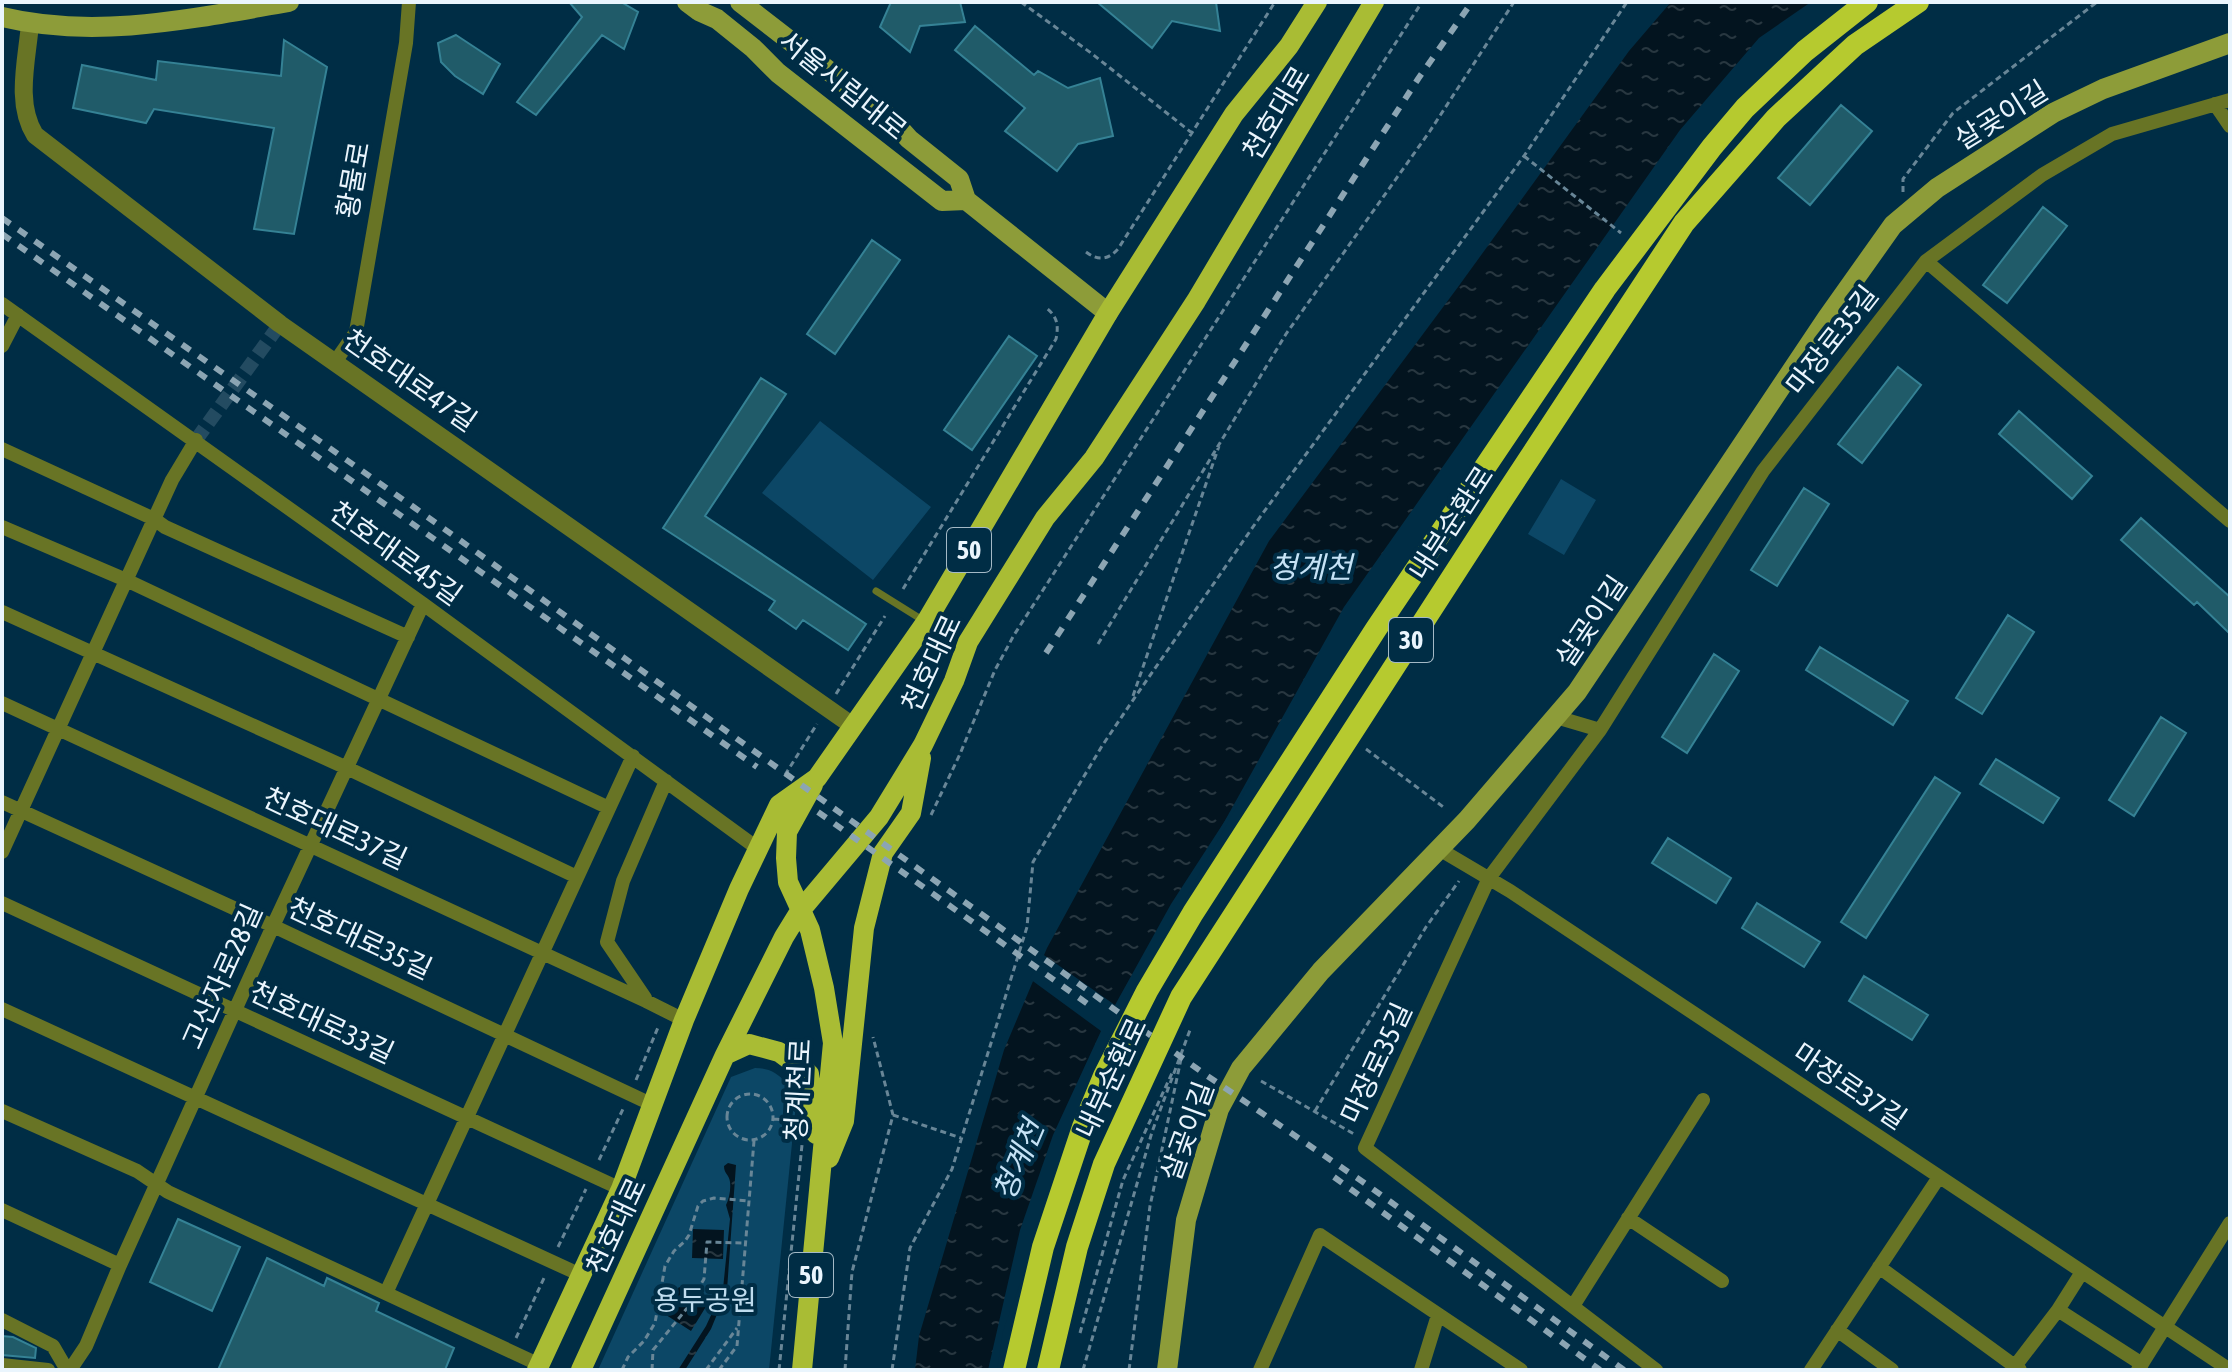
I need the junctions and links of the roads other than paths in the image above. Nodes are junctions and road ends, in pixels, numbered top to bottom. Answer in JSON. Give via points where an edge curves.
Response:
{"nodes":[{"id":1,"x":289,"y":2,"type":"edge"},
{"id":2,"x":409,"y":2,"type":"edge"},
{"id":3,"x":687,"y":2,"type":"edge"},
{"id":4,"x":740,"y":2,"type":"edge"},
{"id":5,"x":1317,"y":2,"type":"edge"},
{"id":6,"x":1374,"y":2,"type":"edge"},
{"id":7,"x":1867,"y":2,"type":"edge"},
{"id":8,"x":1918,"y":2,"type":"edge"},
{"id":9,"x":2,"y":17,"type":"edge"},
{"id":10,"x":30,"y":24,"type":"junction"},
{"id":11,"x":2230,"y":43,"type":"edge"},
{"id":12,"x":2230,"y":100,"type":"edge"},
{"id":13,"x":2215,"y":104,"type":"junction"},
{"id":14,"x":2230,"y":126,"type":"edge"},
{"id":15,"x":966,"y":200,"type":"junction"},
{"id":16,"x":1926,"y":261,"type":"junction"},
{"id":17,"x":2,"y":304,"type":"edge"},
{"id":18,"x":1108,"y":313,"type":"junction"},
{"id":19,"x":18,"y":315,"type":"junction"},
{"id":20,"x":2,"y":346,"type":"edge"},
{"id":21,"x":335,"y":362,"type":"junction"},
{"id":22,"x":196,"y":440,"type":"junction"},
{"id":23,"x":2,"y":449,"type":"edge"},
{"id":24,"x":154,"y":519,"type":"junction"},
{"id":25,"x":2230,"y":521,"type":"edge"},
{"id":26,"x":2,"y":527,"type":"edge"},
{"id":27,"x":126,"y":580,"type":"junction"},
{"id":28,"x":876,"y":591,"type":"dead end"},
{"id":29,"x":423,"y":604,"type":"junction"},
{"id":30,"x":2,"y":612,"type":"edge"},
{"id":31,"x":926,"y":622,"type":"junction"},
{"id":32,"x":408,"y":637,"type":"junction"},
{"id":33,"x":92,"y":653,"type":"junction"},
{"id":34,"x":379,"y":701,"type":"junction"},
{"id":35,"x":2,"y":703,"type":"edge"},
{"id":36,"x":1556,"y":717,"type":"junction"},
{"id":37,"x":853,"y":726,"type":"junction"},
{"id":38,"x":58,"y":728,"type":"junction"},
{"id":39,"x":1600,"y":730,"type":"junction"},
{"id":40,"x":923,"y":745,"type":"junction"},
{"id":41,"x":633,"y":756,"type":"junction"},
{"id":42,"x":347,"y":768,"type":"junction"},
{"id":43,"x":817,"y":778,"type":"junction"},
{"id":44,"x":666,"y":781,"type":"junction"},
{"id":45,"x":2,"y":802,"type":"edge"},
{"id":46,"x":609,"y":808,"type":"junction"},
{"id":47,"x":21,"y":811,"type":"junction"},
{"id":48,"x":311,"y":845,"type":"junction"},
{"id":49,"x":757,"y":848,"type":"junction"},
{"id":50,"x":1439,"y":849,"type":"junction"},
{"id":51,"x":2,"y":852,"type":"edge"},
{"id":52,"x":577,"y":877,"type":"junction"},
{"id":53,"x":1489,"y":878,"type":"junction"},
{"id":54,"x":2,"y":903,"type":"edge"},
{"id":55,"x":800,"y":911,"type":"junction"},
{"id":56,"x":273,"y":926,"type":"junction"},
{"id":57,"x":542,"y":953,"type":"junction"},
{"id":58,"x":646,"y":1001,"type":"junction"},
{"id":59,"x":2,"y":1009,"type":"edge"},
{"id":60,"x":235,"y":1011,"type":"junction"},
{"id":61,"x":684,"y":1020,"type":"junction"},
{"id":62,"x":505,"y":1033,"type":"junction"},
{"id":63,"x":725,"y":1055,"type":"junction"},
{"id":64,"x":195,"y":1098,"type":"junction"},
{"id":65,"x":1703,"y":1100,"type":"dead end"},
{"id":66,"x":651,"y":1104,"type":"junction"},
{"id":67,"x":2,"y":1111,"type":"edge"},
{"id":68,"x":466,"y":1118,"type":"junction"},
{"id":69,"x":1939,"y":1177,"type":"junction"},
{"id":70,"x":821,"y":1180,"type":"junction"},
{"id":71,"x":157,"y":1183,"type":"junction"},
{"id":72,"x":621,"y":1189,"type":"junction"},
{"id":73,"x":426,"y":1204,"type":"junction"},
{"id":74,"x":2,"y":1210,"type":"edge"},
{"id":75,"x":1628,"y":1218,"type":"junction"},
{"id":76,"x":2230,"y":1223,"type":"edge"},
{"id":77,"x":120,"y":1265,"type":"junction"},
{"id":78,"x":1879,"y":1267,"type":"junction"},
{"id":79,"x":2082,"y":1272,"type":"junction"},
{"id":80,"x":581,"y":1275,"type":"junction"},
{"id":81,"x":1722,"y":1281,"type":"dead end"},
{"id":82,"x":386,"y":1293,"type":"junction"},
{"id":83,"x":1573,"y":1306,"type":"junction"},
{"id":84,"x":2058,"y":1310,"type":"junction"},
{"id":85,"x":1438,"y":1315,"type":"junction"},
{"id":86,"x":2,"y":1320,"type":"edge"},
{"id":87,"x":2165,"y":1327,"type":"junction"},
{"id":88,"x":1837,"y":1330,"type":"junction"},
{"id":89,"x":2,"y":1365,"type":"edge"},
{"id":90,"x":539,"y":1367,"type":"edge"},
{"id":91,"x":2140,"y":1367,"type":"edge"},
{"id":92,"x":2016,"y":1369,"type":"edge"},
{"id":93,"x":48,"y":1370,"type":"edge"},
{"id":94,"x":69,"y":1370,"type":"edge"},
{"id":95,"x":581,"y":1370,"type":"edge"},
{"id":96,"x":802,"y":1370,"type":"edge"},
{"id":97,"x":1014,"y":1370,"type":"edge"},
{"id":98,"x":1048,"y":1370,"type":"edge"},
{"id":99,"x":1167,"y":1370,"type":"edge"},
{"id":100,"x":1260,"y":1370,"type":"edge"},
{"id":101,"x":1421,"y":1370,"type":"edge"},
{"id":102,"x":1521,"y":1370,"type":"edge"},
{"id":103,"x":1656,"y":1370,"type":"edge"},
{"id":104,"x":1811,"y":1370,"type":"edge"},
{"id":105,"x":1892,"y":1370,"type":"edge"},
{"id":106,"x":2230,"y":1370,"type":"edge"}],
"edges":[{"from":1,"to":10,"type":"main road","via":[[127,26]]},
{"from":2,"to":21,"type":"street","name":"황물로","via":[[356,332]]},
{"from":3,"to":15,"type":"main road","name":"서울시립대로","via":[[717,19],[942,201]]},
{"from":4,"to":15,"type":"main road","name":"서울시립대로","via":[[891,119],[959,179]]},
{"from":5,"to":18,"type":"main road","name":"천호대로","number":"50","via":[[1234,114]]},
{"from":6,"to":40,"type":"main road","name":"천호대로","via":[[1196,301],[1094,458],[1045,518],[968,642]]},
{"from":7,"to":97,"type":"highway","name":"내부순환로","number":"30","bridge":true,"via":[[1745,108],[1605,289],[1193,913],[1147,991],[1088,1114],[1043,1247]]},
{"from":8,"to":98,"type":"highway","name":"내부순환로","number":"30","bridge":true,"via":[[1855,45],[1787,107],[1684,223],[1181,997],[1104,1164],[1077,1247]]},
{"from":9,"to":10,"type":"main road"},
{"from":10,"to":21,"type":"street","name":"천호대로47길","via":[[23,107],[35,135]]},
{"from":11,"to":36,"type":"main road","name":"살곶이길","via":[[2053,113],[1937,188],[1893,225]]},
{"from":12,"to":13,"type":"street","name":"마장로35길"},
{"from":13,"to":14,"type":"street"},
{"from":13,"to":16,"type":"street","name":"마장로35길","via":[[2112,134],[2042,175]]},
{"from":15,"to":18,"type":"main road","name":"서울시립대로"},
{"from":16,"to":25,"type":"street"},
{"from":16,"to":39,"type":"street","name":"마장로35길","via":[[1763,471]]},
{"from":17,"to":19,"type":"street","name":"천호대로45길"},
{"from":18,"to":31,"type":"main road","name":"천호대로","number":"50"},
{"from":19,"to":20,"type":"street"},
{"from":19,"to":22,"type":"street","name":"천호대로45길"},
{"from":21,"to":37,"type":"street","name":"천호대로47길"},
{"from":22,"to":24,"type":"street"},
{"from":22,"to":29,"type":"street","name":"천호대로45길"},
{"from":23,"to":24,"type":"street"},
{"from":24,"to":27,"type":"street"},
{"from":24,"to":32,"type":"street"},
{"from":26,"to":27,"type":"street"},
{"from":27,"to":33,"type":"street"},
{"from":27,"to":34,"type":"street"},
{"from":28,"to":31,"type":"lane"},
{"from":29,"to":32,"type":"street","name":"고산자로28길"},
{"from":29,"to":41,"type":"street","name":"천호대로45길"},
{"from":30,"to":33,"type":"street"},
{"from":31,"to":37,"type":"main road","name":"천호대로","number":"50"},
{"from":32,"to":34,"type":"street","name":"고산자로28길"},
{"from":33,"to":38,"type":"street"},
{"from":33,"to":42,"type":"street"},
{"from":34,"to":42,"type":"street","name":"고산자로28길"},
{"from":34,"to":46,"type":"street"},
{"from":35,"to":38,"type":"street","name":"천호대로37길"},
{"from":36,"to":39,"type":"street"},
{"from":36,"to":50,"type":"main road","name":"살곶이길"},
{"from":37,"to":43,"type":"main road","name":"천호대로","number":"50"},
{"from":38,"to":47,"type":"street"},
{"from":38,"to":48,"type":"street","name":"천호대로37길"},
{"from":39,"to":53,"type":"street","name":"마장로35길"},
{"from":40,"to":55,"type":"main road","name":"천호대로","via":[[879,817]]},
{"from":40,"to":70,"type":"main road","via":[[911,813],[883,853],[864,928],[844,1121]]},
{"from":41,"to":44,"type":"street","name":"천호대로45길"},
{"from":41,"to":46,"type":"street"},
{"from":42,"to":48,"type":"street","name":"고산자로28길"},
{"from":42,"to":52,"type":"street"},
{"from":43,"to":49,"type":"main road","name":"천호대로","via":[[779,805]]},
{"from":43,"to":55,"type":"main road","name":"청계천로","via":[[787,832],[788,882]]},
{"from":44,"to":49,"type":"street","name":"천호대로45길"},
{"from":44,"to":58,"type":"street","name":"천호대로37길","via":[[623,881],[607,942]]},
{"from":45,"to":47,"type":"street","name":"천호대로35길"},
{"from":46,"to":52,"type":"street"},
{"from":47,"to":51,"type":"street"},
{"from":47,"to":56,"type":"street","name":"천호대로35길"},
{"from":48,"to":56,"type":"street","name":"고산자로28길"},
{"from":48,"to":57,"type":"street","name":"천호대로37길"},
{"from":49,"to":61,"type":"main road","name":"천호대로"},
{"from":50,"to":53,"type":"street","name":"마장로37길"},
{"from":50,"to":99,"type":"main road","name":"살곶이길","via":[[1321,971],[1241,1068],[1219,1109],[1186,1220]]},
{"from":52,"to":57,"type":"street"},
{"from":53,"to":69,"type":"street","name":"마장로37길"},
{"from":53,"to":83,"type":"street","name":"마장로35길","via":[[1365,1148]]},
{"from":54,"to":60,"type":"street","name":"천호대로33길"},
{"from":55,"to":63,"type":"main road","name":"천호대로"},
{"from":55,"to":70,"type":"main road","name":"청계천로","number":"50","via":[[810,930],[833,1043]]},
{"from":56,"to":60,"type":"street","name":"고산자로28길"},
{"from":56,"to":62,"type":"street","name":"천호대로35길"},
{"from":57,"to":58,"type":"street","name":"천호대로37길"},
{"from":57,"to":62,"type":"street"},
{"from":58,"to":61,"type":"street","name":"천호대로37길"},
{"from":59,"to":64,"type":"street"},
{"from":60,"to":64,"type":"street","name":"고산자로28길"},
{"from":60,"to":68,"type":"street","name":"천호대로33길"},
{"from":61,"to":66,"type":"main road","name":"천호대로"},
{"from":62,"to":66,"type":"street","name":"천호대로35길"},
{"from":62,"to":68,"type":"street"},
{"from":63,"to":70,"type":"main road","via":[[749,1044],[779,1052],[809,1074]]},
{"from":63,"to":95,"type":"main road","name":"천호대로"},
{"from":64,"to":71,"type":"street","name":"고산자로28길"},
{"from":64,"to":73,"type":"street"},
{"from":65,"to":75,"type":"street"},
{"from":66,"to":72,"type":"main road","name":"천호대로"},
{"from":67,"to":71,"type":"street"},
{"from":68,"to":72,"type":"street","name":"천호대로33길"},
{"from":68,"to":73,"type":"street"},
{"from":69,"to":78,"type":"street"},
{"from":69,"to":79,"type":"street","name":"마장로37길"},
{"from":70,"to":96,"type":"main road","name":"청계천로","number":"50"},
{"from":71,"to":77,"type":"street","name":"고산자로28길"},
{"from":71,"to":82,"type":"street"},
{"from":72,"to":80,"type":"main road","name":"천호대로"},
{"from":73,"to":80,"type":"street"},
{"from":73,"to":82,"type":"street"},
{"from":74,"to":77,"type":"street"},
{"from":75,"to":81,"type":"street"},
{"from":75,"to":83,"type":"street"},
{"from":76,"to":87,"type":"street"},
{"from":77,"to":94,"type":"street","name":"고산자로28길","via":[[86,1346]]},
{"from":78,"to":88,"type":"street"},
{"from":78,"to":92,"type":"street"},
{"from":79,"to":84,"type":"street"},
{"from":79,"to":87,"type":"street","name":"마장로37길"},
{"from":80,"to":90,"type":"main road","name":"천호대로"},
{"from":82,"to":90,"type":"street"},
{"from":83,"to":103,"type":"street","name":"마장로35길"},
{"from":84,"to":91,"type":"street"},
{"from":84,"to":92,"type":"street"},
{"from":85,"to":100,"type":"street","via":[[1320,1235]]},
{"from":85,"to":101,"type":"street"},
{"from":85,"to":102,"type":"street"},
{"from":86,"to":94,"type":"street","via":[[53,1346]]},
{"from":87,"to":91,"type":"street"},
{"from":87,"to":106,"type":"street","name":"마장로37길"},
{"from":88,"to":104,"type":"street"},
{"from":88,"to":105,"type":"street"},
{"from":89,"to":93,"type":"street"}]}
